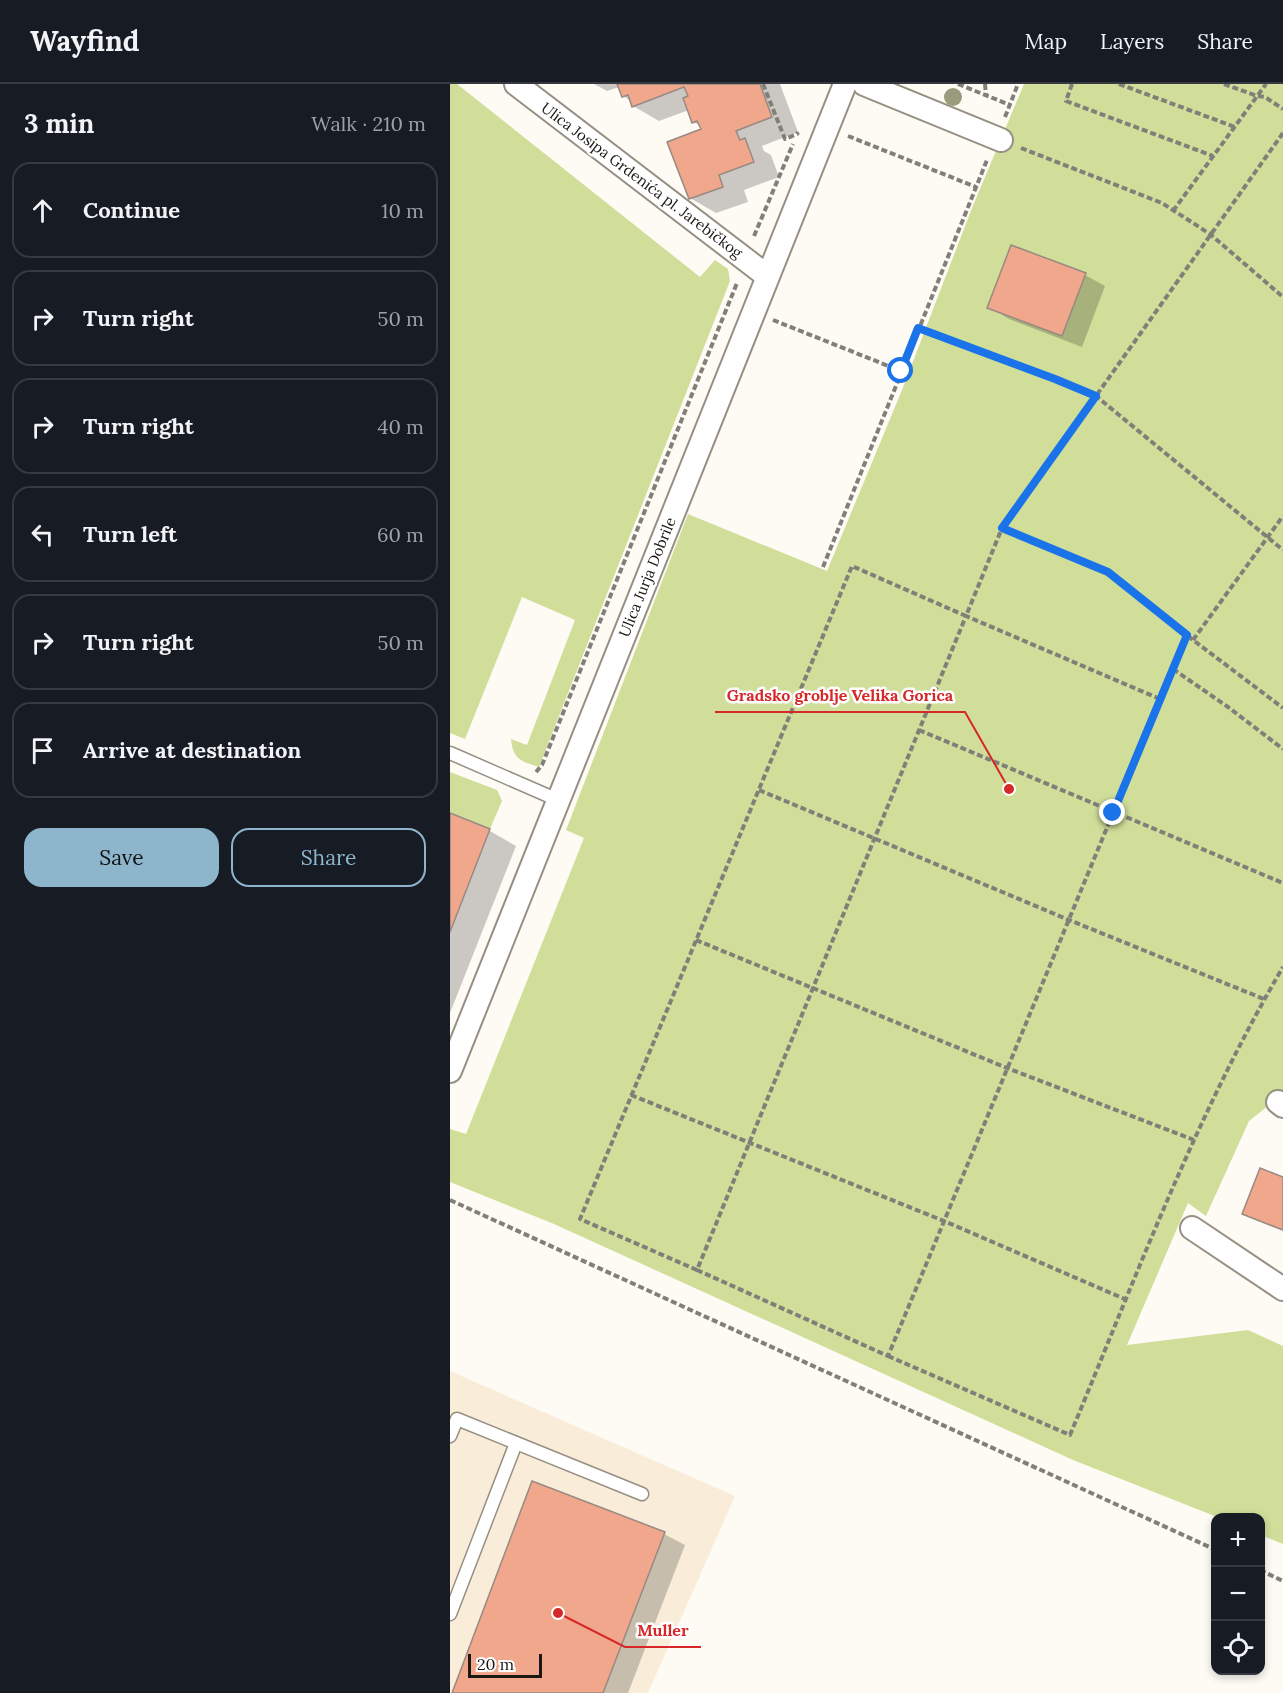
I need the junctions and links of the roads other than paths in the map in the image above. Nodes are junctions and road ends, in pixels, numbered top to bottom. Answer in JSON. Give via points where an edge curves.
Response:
{"nodes":[{"id":1,"x":516,"y":84,"type":"edge"},
{"id":2,"x":845,"y":84,"type":"edge"},
{"id":3,"x":864,"y":84,"type":"edge"},
{"id":4,"x":998,"y":139,"type":"road end"},
{"id":5,"x":767,"y":276,"type":"junction"},
{"id":6,"x":450,"y":753,"type":"edge"},
{"id":7,"x":558,"y":800,"type":"junction"},
{"id":8,"x":450,"y":1071,"type":"edge"},
{"id":9,"x":1192,"y":1228,"type":"dead end"},
{"id":10,"x":1283,"y":1289,"type":"edge"},
{"id":11,"x":450,"y":1436,"type":"edge"},
{"id":12,"x":516,"y":1443,"type":"junction"},
{"id":13,"x":642,"y":1494,"type":"dead end"},
{"id":14,"x":450,"y":1614,"type":"edge"}],
"edges":[{"from":1,"to":5,"type":"street","name":"Ulica Josipa Grdenića pl. Jarebičkog"},
{"from":2,"to":5,"type":"street","name":"Ulica Jurja Dobrile"},
{"from":3,"to":4,"type":"street"},
{"from":5,"to":7,"type":"street","name":"Ulica Jurja Dobrile"},
{"from":6,"to":7,"type":"lane"},
{"from":7,"to":8,"type":"street","name":"Ulica Jurja Dobrile"},
{"from":9,"to":10,"type":"street"},
{"from":11,"to":12,"type":"lane","via":[[457,1419]]},
{"from":12,"to":13,"type":"lane"},
{"from":12,"to":14,"type":"lane"}]}
